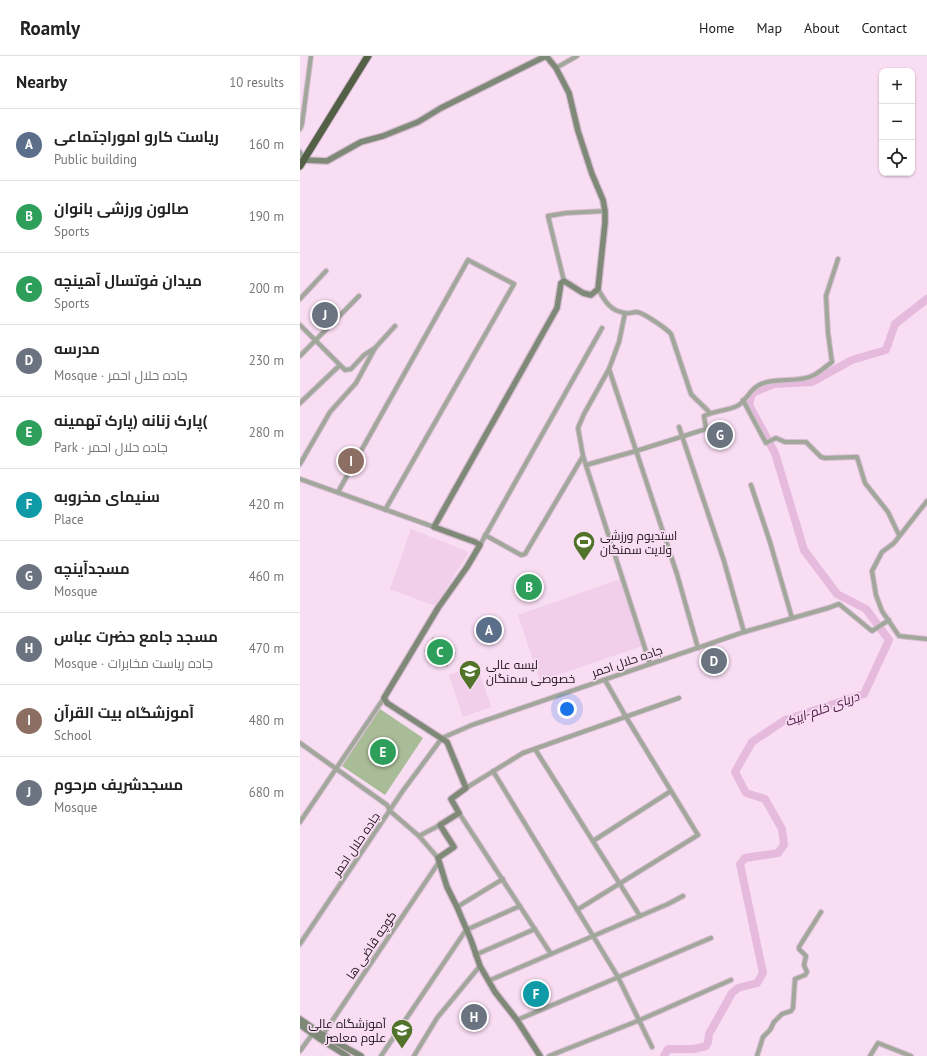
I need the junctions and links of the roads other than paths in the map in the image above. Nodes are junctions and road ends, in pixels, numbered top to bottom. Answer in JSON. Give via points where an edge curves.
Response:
{"nodes":[{"id":1,"x":311,"y":56,"type":"edge"},
{"id":2,"x":368,"y":56,"type":"edge"},
{"id":3,"x":577,"y":56,"type":"edge"},
{"id":4,"x":556,"y":68,"type":"junction"},
{"id":5,"x":300,"y":129,"type":"edge"},
{"id":6,"x":300,"y":152,"type":"edge"},
{"id":7,"x":302,"y":163,"type":"edge"},
{"id":8,"x":605,"y":212,"type":"junction"},
{"id":9,"x":838,"y":259,"type":"dead end"},
{"id":10,"x":326,"y":271,"type":"dead end"},
{"id":11,"x":564,"y":281,"type":"junction"},
{"id":12,"x":598,"y":289,"type":"junction"},
{"id":13,"x":360,"y":296,"type":"dead end"},
{"id":14,"x":300,"y":299,"type":"edge"},
{"id":15,"x":625,"y":313,"type":"junction"},
{"id":16,"x":300,"y":325,"type":"edge"},
{"id":17,"x":395,"y":326,"type":"dead end"},
{"id":18,"x":602,"y":328,"type":"dead end"},
{"id":19,"x":316,"y":340,"type":"junction"},
{"id":20,"x":375,"y":348,"type":"junction"},
{"id":21,"x":300,"y":356,"type":"edge"},
{"id":22,"x":340,"y":365,"type":"junction"},
{"id":23,"x":609,"y":369,"type":"junction"},
{"id":24,"x":743,"y":400,"type":"junction"},
{"id":25,"x":300,"y":403,"type":"edge"},
{"id":26,"x":710,"y":413,"type":"junction"},
{"id":27,"x":679,"y":427,"type":"dead end"},
{"id":28,"x":681,"y":436,"type":"junction"},
{"id":29,"x":636,"y":451,"type":"junction"},
{"id":30,"x":583,"y":456,"type":"junction"},
{"id":31,"x":300,"y":464,"type":"edge"},
{"id":32,"x":586,"y":465,"type":"junction"},
{"id":33,"x":300,"y":479,"type":"edge"},
{"id":34,"x":750,"y":485,"type":"dead end"},
{"id":35,"x":338,"y":492,"type":"junction"},
{"id":36,"x":927,"y":501,"type":"edge"},
{"id":37,"x":385,"y":510,"type":"junction"},
{"id":38,"x":434,"y":527,"type":"junction"},
{"id":39,"x":485,"y":535,"type":"junction"},
{"id":40,"x":899,"y":536,"type":"junction"},
{"id":41,"x":480,"y":545,"type":"junction"},
{"id":42,"x":792,"y":618,"type":"junction"},
{"id":43,"x":888,"y":620,"type":"junction"},
{"id":44,"x":744,"y":632,"type":"junction"},
{"id":45,"x":927,"y":639,"type":"edge"},
{"id":46,"x":698,"y":648,"type":"junction"},
{"id":47,"x":650,"y":664,"type":"junction"},
{"id":48,"x":605,"y":680,"type":"junction"},
{"id":49,"x":384,"y":698,"type":"junction"},
{"id":50,"x":679,"y":698,"type":"dead end"},
{"id":51,"x":626,"y":717,"type":"junction"},
{"id":52,"x":442,"y":738,"type":"junction"},
{"id":53,"x":300,"y":743,"type":"edge"},
{"id":54,"x":535,"y":749,"type":"junction"},
{"id":55,"x":336,"y":768,"type":"junction"},
{"id":56,"x":493,"y":772,"type":"junction"},
{"id":57,"x":466,"y":788,"type":"junction"},
{"id":58,"x":671,"y":792,"type":"junction"},
{"id":59,"x":390,"y":811,"type":"junction"},
{"id":60,"x":460,"y":813,"type":"junction"},
{"id":61,"x":300,"y":822,"type":"edge"},
{"id":62,"x":440,"y":825,"type":"junction"},
{"id":63,"x":419,"y":836,"type":"junction"},
{"id":64,"x":593,"y":842,"type":"junction"},
{"id":65,"x":439,"y":860,"type":"junction"},
{"id":66,"x":503,"y":879,"type":"junction"},
{"id":67,"x":619,"y":884,"type":"junction"},
{"id":68,"x":683,"y":896,"type":"dead end"},
{"id":69,"x":457,"y":906,"type":"junction"},
{"id":70,"x":520,"y":906,"type":"junction"},
{"id":71,"x":577,"y":910,"type":"junction"},
{"id":72,"x":821,"y":912,"type":"dead end"},
{"id":73,"x":640,"y":916,"type":"junction"},
{"id":74,"x":534,"y":929,"type":"junction"},
{"id":75,"x":466,"y":930,"type":"junction"},
{"id":76,"x":593,"y":936,"type":"junction"},
{"id":77,"x":711,"y":938,"type":"dead end"},
{"id":78,"x":300,"y":944,"type":"edge"},
{"id":79,"x":551,"y":954,"type":"junction"},
{"id":80,"x":475,"y":955,"type":"junction"},
{"id":81,"x":480,"y":966,"type":"junction"},
{"id":82,"x":618,"y":977,"type":"junction"},
{"id":83,"x":488,"y":980,"type":"junction"},
{"id":84,"x":731,"y":980,"type":"dead end"},
{"id":85,"x":300,"y":1019,"type":"edge"},
{"id":86,"x":517,"y":1020,"type":"junction"},
{"id":87,"x":640,"y":1020,"type":"junction"},
{"id":88,"x":300,"y":1025,"type":"edge"},
{"id":89,"x":314,"y":1032,"type":"junction"},
{"id":90,"x":321,"y":1037,"type":"junction"},
{"id":91,"x":652,"y":1047,"type":"dead end"},
{"id":92,"x":300,"y":1050,"type":"edge"},
{"id":93,"x":347,"y":1056,"type":"edge"},
{"id":94,"x":361,"y":1056,"type":"edge"},
{"id":95,"x":381,"y":1056,"type":"edge"},
{"id":96,"x":414,"y":1056,"type":"edge"},
{"id":97,"x":540,"y":1056,"type":"edge"},
{"id":98,"x":549,"y":1056,"type":"edge"},
{"id":99,"x":757,"y":1056,"type":"edge"},
{"id":100,"x":870,"y":1056,"type":"edge"},
{"id":101,"x":911,"y":1056,"type":"edge"}],
"edges":[{"from":1,"to":5,"type":"street"},
{"from":2,"to":7,"type":"highway"},
{"from":3,"to":4,"type":"street"},
{"from":4,"to":7,"type":"street","via":[[544,56],[418,122],[361,142],[327,161]]},
{"from":4,"to":8,"type":"street","via":[[569,93],[578,131]]},
{"from":6,"to":7,"type":"street"},
{"from":8,"to":11,"type":"street","via":[[548,216]]},
{"from":8,"to":12,"type":"street"},
{"from":9,"to":24,"type":"street","via":[[826,296],[832,362],[812,376],[789,380],[774,379],[759,384]]},
{"from":10,"to":14,"type":"street"},
{"from":11,"to":12,"type":"street","via":[[591,295]]},
{"from":11,"to":38,"type":"street","via":[[561,283],[557,308]]},
{"from":12,"to":15,"type":"street","via":[[612,309]]},
{"from":13,"to":19,"type":"street"},
{"from":15,"to":23,"type":"street","via":[[619,342]]},
{"from":15,"to":26,"type":"street","via":[[637,312],[671,334],[691,394]]},
{"from":16,"to":19,"type":"street"},
{"from":17,"to":20,"type":"street"},
{"from":18,"to":39,"type":"street"},
{"from":19,"to":21,"type":"street"},
{"from":19,"to":22,"type":"street"},
{"from":20,"to":22,"type":"street","via":[[351,369],[345,370]]},
{"from":20,"to":31,"type":"street","via":[[356,383],[330,412]]},
{"from":22,"to":25,"type":"street"},
{"from":23,"to":29,"type":"street"},
{"from":23,"to":30,"type":"street","via":[[578,428]]},
{"from":24,"to":26,"type":"street","via":[[738,406]]},
{"from":24,"to":40,"type":"street","via":[[766,443],[776,438],[785,442],[806,442],[821,457],[857,457],[865,483],[888,512]]},
{"from":26,"to":28,"type":"street","via":[[704,416],[706,429]]},
{"from":27,"to":28,"type":"street"},
{"from":28,"to":29,"type":"street"},
{"from":28,"to":44,"type":"street","via":[[724,561]]},
{"from":29,"to":32,"type":"street"},
{"from":29,"to":46,"type":"street"},
{"from":30,"to":32,"type":"street"},
{"from":30,"to":39,"type":"street","via":[[525,554],[521,555]]},
{"from":32,"to":47,"type":"street"},
{"from":33,"to":35,"type":"street"},
{"from":34,"to":42,"type":"street"},
{"from":35,"to":37,"type":"street"},
{"from":35,"to":37,"type":"street","via":[[468,260],[514,284]]},
{"from":36,"to":40,"type":"street"},
{"from":37,"to":38,"type":"street"},
{"from":38,"to":41,"type":"street"},
{"from":39,"to":41,"type":"street"},
{"from":40,"to":43,"type":"street","via":[[882,552],[872,571],[876,595]]},
{"from":41,"to":49,"type":"street","via":[[438,608]]},
{"from":42,"to":43,"type":"street","name":"جاده حلال احمر","via":[[839,604],[872,631]]},
{"from":42,"to":44,"type":"street","name":"جاده حلال احمر"},
{"from":43,"to":45,"type":"street","via":[[899,636]]},
{"from":44,"to":46,"type":"street","name":"جاده حلال احمر"},
{"from":46,"to":47,"type":"street","name":"جاده حلال احمر"},
{"from":47,"to":48,"type":"street","name":"جاده حلال احمر"},
{"from":48,"to":51,"type":"street"},
{"from":48,"to":52,"type":"street","name":"جاده حلال احمر","via":[[472,725]]},
{"from":49,"to":52,"type":"street","via":[[387,703]]},
{"from":49,"to":55,"type":"street"},
{"from":50,"to":51,"type":"street"},
{"from":51,"to":54,"type":"street"},
{"from":51,"to":58,"type":"street"},
{"from":52,"to":57,"type":"street","via":[[451,750]]},
{"from":52,"to":59,"type":"street","name":"جاده حلال احمر"},
{"from":53,"to":55,"type":"street"},
{"from":54,"to":56,"type":"street","via":[[523,753]]},
{"from":54,"to":64,"type":"street"},
{"from":55,"to":59,"type":"street","via":[[387,806]]},
{"from":55,"to":61,"type":"street"},
{"from":56,"to":57,"type":"street"},
{"from":56,"to":71,"type":"street"},
{"from":57,"to":60,"type":"street","via":[[451,799]]},
{"from":58,"to":64,"type":"street"},
{"from":58,"to":67,"type":"street","via":[[698,835]]},
{"from":59,"to":63,"type":"street"},
{"from":59,"to":78,"type":"street","name":"جاده حلال احمر"},
{"from":60,"to":62,"type":"street"},
{"from":60,"to":66,"type":"street"},
{"from":62,"to":63,"type":"street"},
{"from":62,"to":65,"type":"street","via":[[454,847]]},
{"from":63,"to":65,"type":"street"},
{"from":64,"to":67,"type":"street"},
{"from":65,"to":69,"type":"street","via":[[447,887]]},
{"from":65,"to":90,"type":"street","name":"کوچه قاضی ها"},
{"from":66,"to":69,"type":"street"},
{"from":66,"to":70,"type":"street"},
{"from":67,"to":71,"type":"street"},
{"from":67,"to":73,"type":"street"},
{"from":68,"to":73,"type":"street"},
{"from":69,"to":75,"type":"street"},
{"from":70,"to":74,"type":"street"},
{"from":70,"to":75,"type":"street"},
{"from":71,"to":76,"type":"street"},
{"from":72,"to":99,"type":"street","via":[[799,947],[806,956],[804,965],[807,972],[795,979],[793,1008],[773,1023],[763,1037]]},
{"from":73,"to":76,"type":"street"},
{"from":74,"to":79,"type":"street"},
{"from":74,"to":80,"type":"street"},
{"from":75,"to":80,"type":"street"},
{"from":75,"to":95,"type":"street"},
{"from":76,"to":79,"type":"street"},
{"from":76,"to":82,"type":"street"},
{"from":77,"to":82,"type":"street"},
{"from":79,"to":83,"type":"street"},
{"from":80,"to":81,"type":"street"},
{"from":81,"to":83,"type":"street"},
{"from":81,"to":96,"type":"street","via":[[437,1018]]},
{"from":82,"to":86,"type":"street"},
{"from":82,"to":87,"type":"street"},
{"from":83,"to":86,"type":"street"},
{"from":84,"to":87,"type":"street"},
{"from":85,"to":89,"type":"street"},
{"from":86,"to":97,"type":"street"},
{"from":87,"to":91,"type":"street"},
{"from":87,"to":98,"type":"street"},
{"from":88,"to":89,"type":"street"},
{"from":89,"to":90,"type":"street"},
{"from":89,"to":92,"type":"street"},
{"from":90,"to":93,"type":"street"},
{"from":90,"to":94,"type":"street"},
{"from":100,"to":101,"type":"street","via":[[878,1043]]}]}
